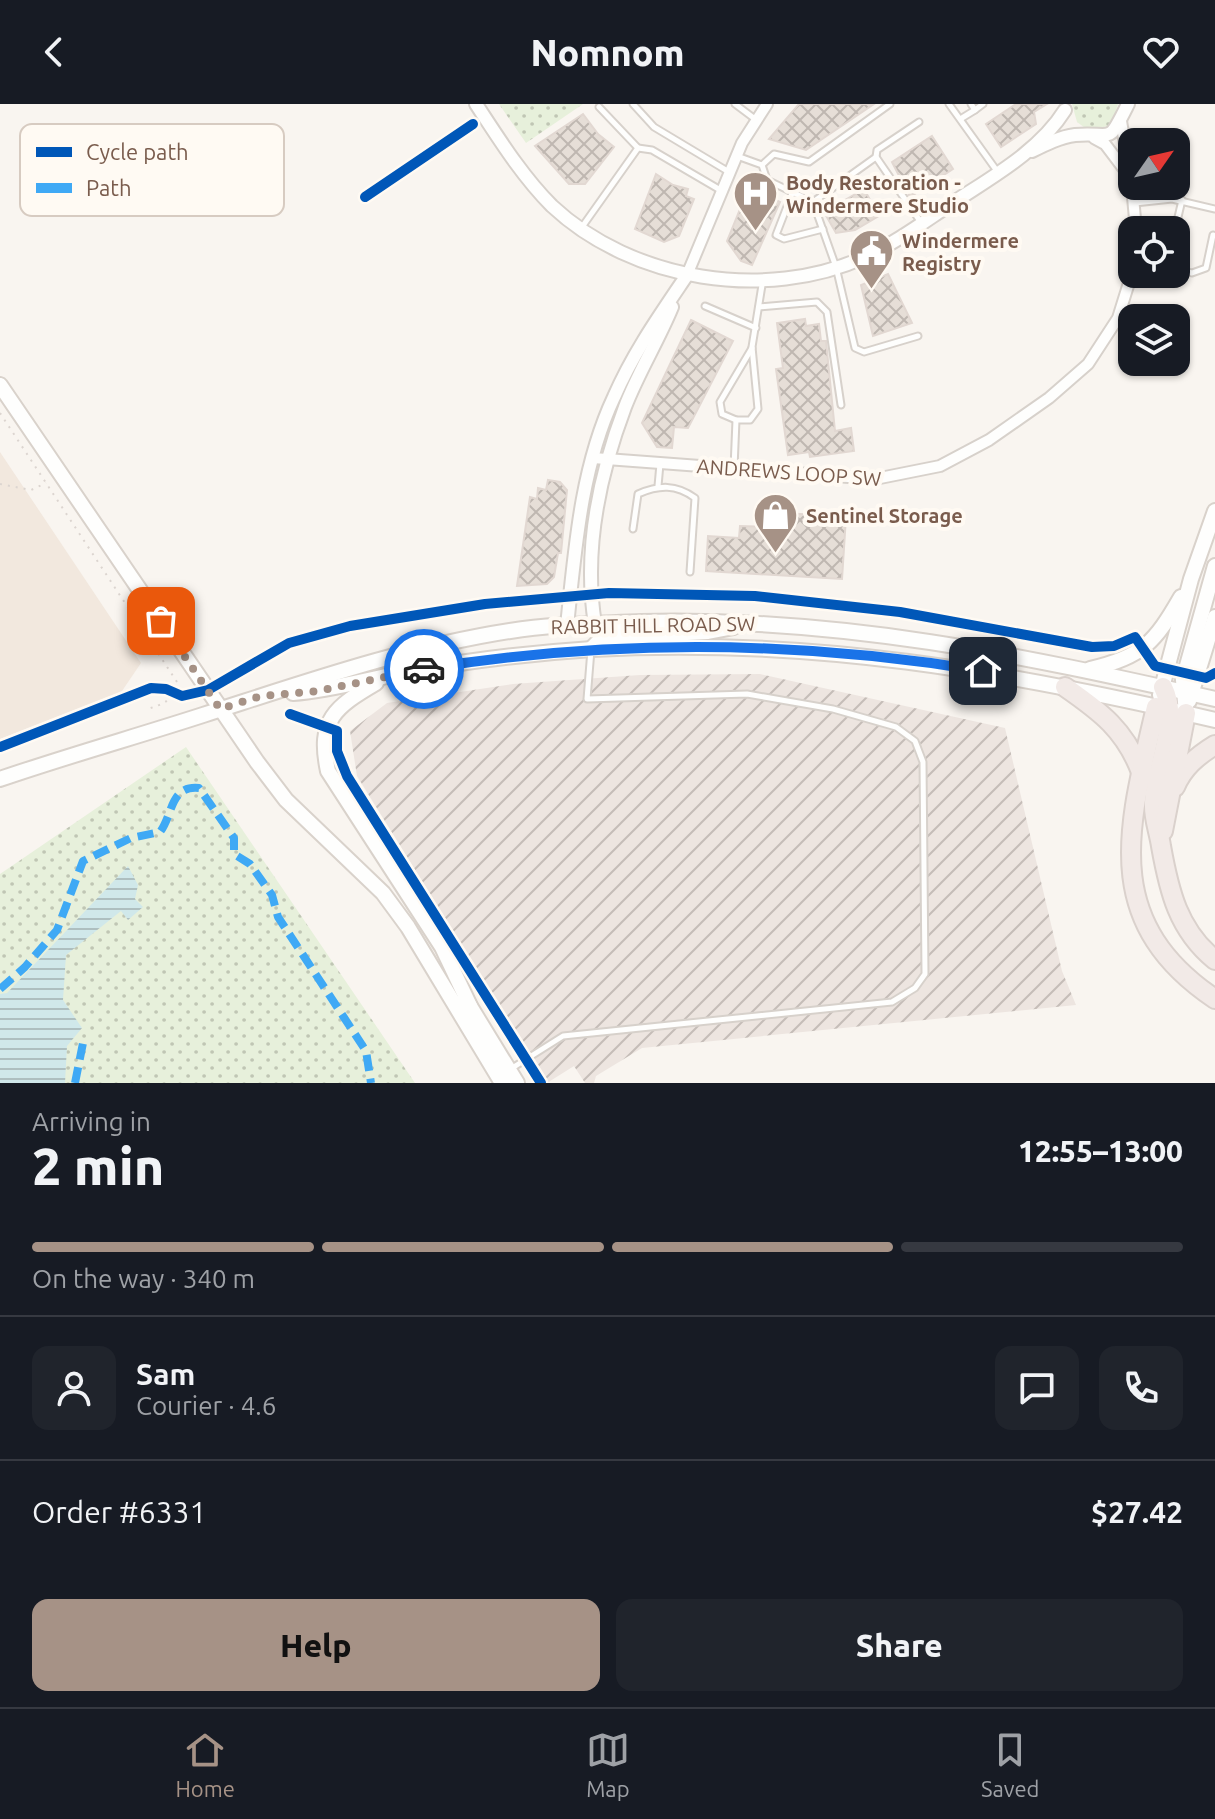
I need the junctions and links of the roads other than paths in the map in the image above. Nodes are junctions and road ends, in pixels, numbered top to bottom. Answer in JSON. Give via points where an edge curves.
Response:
{"nodes":[{"id":1,"x":476,"y":104,"type":"edge"},
{"id":2,"x":633,"y":104,"type":"edge"},
{"id":3,"x":735,"y":104,"type":"edge"},
{"id":4,"x":767,"y":104,"type":"edge"},
{"id":5,"x":890,"y":104,"type":"edge"},
{"id":6,"x":949,"y":104,"type":"edge"},
{"id":7,"x":983,"y":104,"type":"edge"},
{"id":8,"x":599,"y":107,"type":"dead end"},
{"id":9,"x":973,"y":107,"type":"edge"},
{"id":10,"x":1065,"y":107,"type":"edge"},
{"id":11,"x":1124,"y":110,"type":"edge"},
{"id":12,"x":962,"y":118,"type":"junction"},
{"id":13,"x":755,"y":119,"type":"junction"},
{"id":14,"x":919,"y":122,"type":"dead end"},
{"id":15,"x":1088,"y":136,"type":"junction"},
{"id":16,"x":638,"y":148,"type":"junction"},
{"id":17,"x":1022,"y":155,"type":"junction"},
{"id":18,"x":737,"y":156,"type":"junction"},
{"id":19,"x":876,"y":157,"type":"junction"},
{"id":20,"x":1118,"y":163,"type":"edge"},
{"id":21,"x":762,"y":165,"type":"junction"},
{"id":22,"x":998,"y":172,"type":"junction"},
{"id":23,"x":730,"y":173,"type":"junction"},
{"id":24,"x":722,"y":191,"type":"junction"},
{"id":25,"x":793,"y":191,"type":"junction"},
{"id":26,"x":1135,"y":200,"type":"edge"},
{"id":27,"x":1182,"y":200,"type":"junction"},
{"id":28,"x":813,"y":202,"type":"junction"},
{"id":29,"x":1135,"y":203,"type":"junction"},
{"id":30,"x":1215,"y":209,"type":"edge"},
{"id":31,"x":1135,"y":216,"type":"edge"},
{"id":32,"x":1178,"y":216,"type":"edge"},
{"id":33,"x":922,"y":224,"type":"junction"},
{"id":34,"x":581,"y":228,"type":"junction"},
{"id":35,"x":823,"y":229,"type":"junction"},
{"id":36,"x":1213,"y":235,"type":"edge"},
{"id":37,"x":836,"y":267,"type":"junction"},
{"id":38,"x":1190,"y":272,"type":"edge"},
{"id":39,"x":687,"y":275,"type":"junction"},
{"id":40,"x":763,"y":279,"type":"junction"},
{"id":41,"x":1127,"y":288,"type":"edge"},
{"id":42,"x":705,"y":306,"type":"dead end"},
{"id":43,"x":759,"y":307,"type":"junction"},
{"id":44,"x":756,"y":328,"type":"junction"},
{"id":45,"x":918,"y":336,"type":"dead end"},
{"id":46,"x":752,"y":347,"type":"junction"},
{"id":47,"x":0,"y":385,"type":"edge"},
{"id":48,"x":841,"y":405,"type":"dead end"},
{"id":49,"x":736,"y":420,"type":"junction"},
{"id":50,"x":593,"y":458,"type":"junction"},
{"id":51,"x":609,"y":459,"type":"junction"},
{"id":52,"x":660,"y":463,"type":"junction"},
{"id":53,"x":734,"y":469,"type":"junction"},
{"id":54,"x":658,"y":486,"type":"junction"},
{"id":55,"x":666,"y":487,"type":"junction"},
{"id":56,"x":665,"y":498,"type":"dead end"},
{"id":57,"x":1215,"y":511,"type":"edge"},
{"id":58,"x":633,"y":529,"type":"dead end"},
{"id":59,"x":1215,"y":566,"type":"edge"},
{"id":60,"x":690,"y":572,"type":"dead end"},
{"id":61,"x":1191,"y":579,"type":"junction"},
{"id":62,"x":1215,"y":617,"type":"edge"},
{"id":63,"x":750,"y":622,"type":"junction"},
{"id":64,"x":595,"y":624,"type":"junction"},
{"id":65,"x":567,"y":626,"type":"junction"},
{"id":66,"x":591,"y":649,"type":"junction"},
{"id":67,"x":1085,"y":670,"type":"junction"},
{"id":68,"x":389,"y":675,"type":"junction"},
{"id":69,"x":1065,"y":687,"type":"junction"},
{"id":70,"x":1179,"y":690,"type":"junction"},
{"id":71,"x":261,"y":696,"type":"junction"},
{"id":72,"x":1215,"y":699,"type":"edge"},
{"id":73,"x":220,"y":709,"type":"junction"},
{"id":74,"x":1170,"y":710,"type":"junction"},
{"id":75,"x":1215,"y":720,"type":"edge"},
{"id":76,"x":1215,"y":745,"type":"edge"},
{"id":77,"x":1141,"y":772,"type":"junction"},
{"id":78,"x":0,"y":779,"type":"edge"},
{"id":79,"x":1169,"y":800,"type":"junction"},
{"id":80,"x":1161,"y":842,"type":"junction"},
{"id":81,"x":383,"y":893,"type":"junction"},
{"id":82,"x":1215,"y":960,"type":"edge"},
{"id":83,"x":1215,"y":999,"type":"edge"},
{"id":84,"x":470,"y":1006,"type":"junction"},
{"id":85,"x":507,"y":1078,"type":"edge"}],
"edges":[{"from":1,"to":34,"type":"street","via":[[531,183]]},
{"from":2,"to":23,"type":"lane","via":[[654,127]]},
{"from":3,"to":13,"type":"lane"},
{"from":4,"to":13,"type":"street"},
{"from":5,"to":21,"type":"lane","via":[[809,162],[774,154]]},
{"from":6,"to":12,"type":"lane"},
{"from":7,"to":9,"type":"lane"},
{"from":8,"to":16,"type":"lane"},
{"from":9,"to":12,"type":"lane"},
{"from":10,"to":15,"type":"street","via":[[1070,125]]},
{"from":10,"to":17,"type":"street"},
{"from":11,"to":15,"type":"street","via":[[1110,133]]},
{"from":12,"to":22,"type":"lane"},
{"from":13,"to":18,"type":"street"},
{"from":14,"to":19,"type":"lane","via":[[877,150]]},
{"from":15,"to":17,"type":"street","via":[[1061,138]]},
{"from":15,"to":20,"type":"street","via":[[1105,144]]},
{"from":16,"to":24,"type":"lane","via":[[652,150]]},
{"from":16,"to":34,"type":"lane"},
{"from":17,"to":22,"type":"street"},
{"from":18,"to":21,"type":"lane"},
{"from":18,"to":23,"type":"street"},
{"from":19,"to":28,"type":"lane"},
{"from":19,"to":33,"type":"lane"},
{"from":21,"to":25,"type":"lane","via":[[767,180]]},
{"from":22,"to":33,"type":"street"},
{"from":23,"to":24,"type":"street"},
{"from":24,"to":39,"type":"street"},
{"from":25,"to":28,"type":"lane"},
{"from":25,"to":35,"type":"lane","via":[[776,235],[784,239]]},
{"from":26,"to":29,"type":"street"},
{"from":27,"to":29,"type":"lane"},
{"from":27,"to":30,"type":"lane"},
{"from":27,"to":32,"type":"lane"},
{"from":28,"to":35,"type":"lane"},
{"from":29,"to":31,"type":"street"},
{"from":33,"to":37,"type":"street"},
{"from":34,"to":39,"type":"street","via":[[622,252]]},
{"from":35,"to":37,"type":"lane"},
{"from":36,"to":38,"type":"lane","via":[[1206,268]]},
{"from":37,"to":40,"type":"street"},
{"from":37,"to":45,"type":"lane","via":[[855,348],[864,352]]},
{"from":39,"to":40,"type":"street"},
{"from":39,"to":50,"type":"street","via":[[636,353],[613,398]]},
{"from":39,"to":51,"type":"street","via":[[626,406]]},
{"from":40,"to":43,"type":"lane"},
{"from":41,"to":53,"type":"street","name":"ANDREWS LOOP SW","via":[[1118,318],[1088,364],[1049,398],[954,460],[920,473],[875,479]]},
{"from":42,"to":44,"type":"lane"},
{"from":43,"to":44,"type":"lane"},
{"from":43,"to":48,"type":"lane","via":[[817,302],[827,312]]},
{"from":44,"to":46,"type":"lane"},
{"from":46,"to":49,"type":"lane","via":[[758,409],[750,420]]},
{"from":46,"to":49,"type":"lane","via":[[720,402],[722,414]]},
{"from":47,"to":73,"type":"main road"},
{"from":49,"to":53,"type":"lane"},
{"from":50,"to":51,"type":"street","name":"ANDREWS LOOP SW"},
{"from":50,"to":65,"type":"street"},
{"from":51,"to":52,"type":"street","name":"ANDREWS LOOP SW"},
{"from":51,"to":64,"type":"street","via":[[589,566]]},
{"from":52,"to":53,"type":"street","name":"ANDREWS LOOP SW"},
{"from":52,"to":54,"type":"lane"},
{"from":54,"to":55,"type":"lane"},
{"from":54,"to":58,"type":"lane","via":[[638,494]]},
{"from":55,"to":56,"type":"lane"},
{"from":55,"to":60,"type":"lane","via":[[683,489],[695,498]]},
{"from":57,"to":61,"type":"main road"},
{"from":59,"to":70,"type":"main road"},
{"from":61,"to":67,"type":"main road","via":[[1160,633],[1143,650]]},
{"from":61,"to":70,"type":"main road"},
{"from":62,"to":70,"type":"main road"},
{"from":63,"to":64,"type":"main road","name":"RABBIT HILL ROAD SW"},
{"from":63,"to":66,"type":"main road","via":[[719,631],[603,637]]},
{"from":63,"to":67,"type":"main road","name":"RABBIT HILL ROAD SW","via":[[917,637]]},
{"from":64,"to":65,"type":"main road","name":"RABBIT HILL ROAD SW"},
{"from":65,"to":71,"type":"main road","name":"RABBIT HILL ROAD SW","via":[[482,636]]},
{"from":66,"to":68,"type":"main road","name":"RABBIT HILL ROAD SW"},
{"from":66,"to":69,"type":"main road","name":"RABBIT HILL ROAD SW","via":[[838,651]]},
{"from":66,"to":85,"type":"lane","via":[[587,699],[747,694],[833,709],[896,727],[915,741],[923,762],[925,974],[915,988],[892,1002],[563,1036]]},
{"from":67,"to":70,"type":"main road","name":"RABBIT HILL ROAD SW"},
{"from":68,"to":71,"type":"main road","name":"RABBIT HILL ROAD SW","via":[[318,691]]},
{"from":68,"to":84,"type":"main road","via":[[336,711],[324,738],[328,771],[442,947]]},
{"from":69,"to":74,"type":"main road","name":"RABBIT HILL ROAD SW"},
{"from":69,"to":77,"type":"highway","via":[[1123,733]]},
{"from":70,"to":72,"type":"main road","name":"RABBIT HILL ROAD SW"},
{"from":70,"to":74,"type":"highway"},
{"from":70,"to":74,"type":"main road"},
{"from":71,"to":73,"type":"main road","name":"RABBIT HILL ROAD SW"},
{"from":73,"to":78,"type":"main road","name":"RABBIT HILL ROAD SW"},
{"from":73,"to":81,"type":"main road","via":[[286,800]]},
{"from":74,"to":75,"type":"main road","name":"RABBIT HILL ROAD SW"},
{"from":74,"to":77,"type":"highway"},
{"from":74,"to":79,"type":"highway"},
{"from":74,"to":80,"type":"highway","via":[[1154,803]]},
{"from":76,"to":79,"type":"highway","via":[[1181,774]]},
{"from":77,"to":83,"type":"highway","via":[[1130,857],[1137,903],[1155,945]]},
{"from":79,"to":80,"type":"highway"},
{"from":80,"to":82,"type":"highway","via":[[1179,918]]},
{"from":81,"to":84,"type":"main road","via":[[413,918]]},
{"from":81,"to":85,"type":"main road"},
{"from":84,"to":85,"type":"main road"}]}
